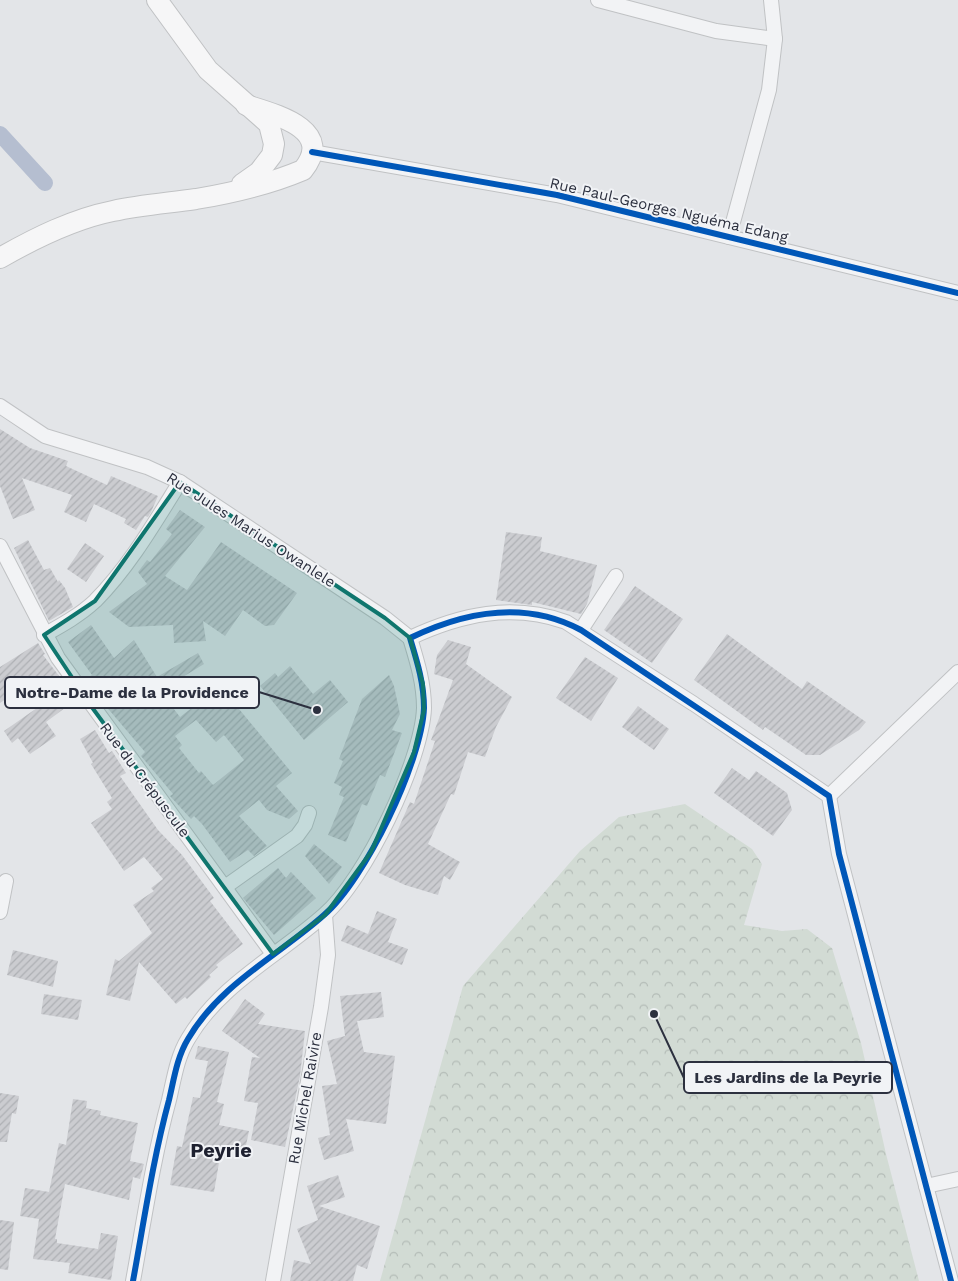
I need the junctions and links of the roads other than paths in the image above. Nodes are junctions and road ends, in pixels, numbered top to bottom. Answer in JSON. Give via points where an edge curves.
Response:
{"nodes":[{"id":1,"x":157,"y":0,"type":"edge"},
{"id":2,"x":598,"y":0,"type":"edge"},
{"id":3,"x":771,"y":0,"type":"edge"},
{"id":4,"x":775,"y":39,"type":"junction"},
{"id":5,"x":246,"y":105,"type":"junction"},
{"id":6,"x":312,"y":152,"type":"junction"},
{"id":7,"x":226,"y":192,"type":"junction"},
{"id":8,"x":729,"y":237,"type":"junction"},
{"id":9,"x":0,"y":258,"type":"edge"},
{"id":10,"x":958,"y":293,"type":"edge"},
{"id":11,"x":0,"y":406,"type":"edge"},
{"id":12,"x":180,"y":482,"type":"junction"},
{"id":13,"x":0,"y":546,"type":"edge"},
{"id":14,"x":616,"y":576,"type":"dead end"},
{"id":15,"x":581,"y":630,"type":"junction"},
{"id":16,"x":44,"y":635,"type":"junction"},
{"id":17,"x":410,"y":638,"type":"junction"},
{"id":18,"x":958,"y":672,"type":"edge"},
{"id":19,"x":829,"y":796,"type":"junction"},
{"id":20,"x":309,"y":813,"type":"dead end"},
{"id":21,"x":6,"y":881,"type":"dead end"},
{"id":22,"x":226,"y":888,"type":"junction"},
{"id":23,"x":0,"y":912,"type":"edge"},
{"id":24,"x":325,"y":915,"type":"junction"},
{"id":25,"x":273,"y":954,"type":"junction"},
{"id":26,"x":958,"y":1179,"type":"edge"},
{"id":27,"x":926,"y":1186,"type":"junction"},
{"id":28,"x":133,"y":1281,"type":"edge"},
{"id":29,"x":274,"y":1281,"type":"edge"},
{"id":30,"x":951,"y":1281,"type":"edge"}],
"edges":[{"from":1,"to":5,"type":"main road","via":[[196,56]]},
{"from":2,"to":4,"type":"street","via":[[716,31]]},
{"from":3,"to":4,"type":"street"},
{"from":4,"to":8,"type":"street","via":[[768,90]]},
{"from":5,"to":6,"type":"main road","via":[[299,126],[313,142]]},
{"from":5,"to":7,"type":"main road","via":[[269,124],[274,144],[272,155],[249,180]]},
{"from":6,"to":7,"type":"main road","via":[[303,170]]},
{"from":6,"to":8,"type":"street","name":"Rue Paul-Georges Nguéma Edang","via":[[557,195]]},
{"from":7,"to":9,"type":"main road","via":[[86,218]]},
{"from":8,"to":10,"type":"street","name":"Rue Paul-Georges Nguéma Edang"},
{"from":11,"to":12,"type":"street","name":"Rue Jules Marius Owanlele","via":[[45,436],[147,467]]},
{"from":12,"to":16,"type":"street","via":[[127,561],[95,601],[70,621]]},
{"from":12,"to":17,"type":"street","name":"Rue Jules Marius Owanlele","via":[[385,618]]},
{"from":13,"to":16,"type":"street","name":"Rue du Crépuscule"},
{"from":14,"to":15,"type":"street"},
{"from":15,"to":17,"type":"street","via":[[548,616],[502,611],[448,621]]},
{"from":15,"to":19,"type":"street"},
{"from":16,"to":22,"type":"street","name":"Rue du Crépuscule","via":[[91,706]]},
{"from":17,"to":24,"type":"street","via":[[424,684],[424,710],[414,752],[359,874]]},
{"from":18,"to":19,"type":"street"},
{"from":19,"to":27,"type":"street","via":[[839,854]]},
{"from":20,"to":22,"type":"street","via":[[297,836]]},
{"from":21,"to":23,"type":"street"},
{"from":22,"to":25,"type":"street","name":"Rue du Crépuscule"},
{"from":24,"to":25,"type":"street"},
{"from":24,"to":29,"type":"street","name":"Rue Michel Raivire","via":[[328,955],[321,1007]]},
{"from":25,"to":28,"type":"street","via":[[220,997],[187,1040],[177,1064],[164,1119]]},
{"from":26,"to":27,"type":"street"},
{"from":27,"to":30,"type":"street"}]}
